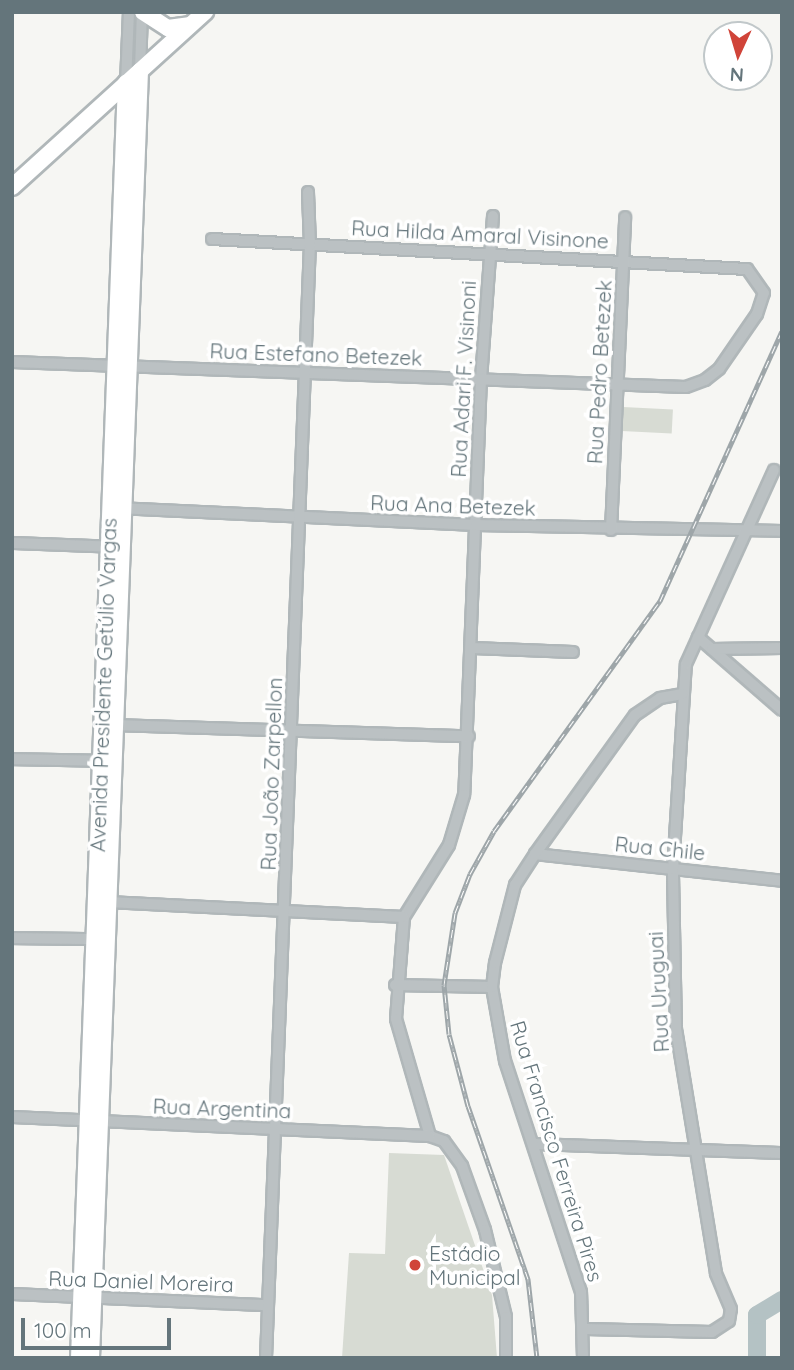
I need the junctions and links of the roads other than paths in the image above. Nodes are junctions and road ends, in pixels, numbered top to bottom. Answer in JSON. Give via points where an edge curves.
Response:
{"nodes":[{"id":1,"x":129,"y":12,"type":"edge"},
{"id":2,"x":143,"y":12,"type":"edge"},
{"id":3,"x":205,"y":12,"type":"edge"},
{"id":4,"x":189,"y":25,"type":"junction"},
{"id":5,"x":140,"y":71,"type":"junction"},
{"id":6,"x":126,"y":83,"type":"junction"},
{"id":7,"x":12,"y":187,"type":"edge"},
{"id":8,"x":308,"y":192,"type":"dead end"},
{"id":9,"x":493,"y":216,"type":"dead end"},
{"id":10,"x":625,"y":217,"type":"dead end"},
{"id":11,"x":212,"y":239,"type":"dead end"},
{"id":12,"x":310,"y":245,"type":"junction"},
{"id":13,"x":489,"y":253,"type":"junction"},
{"id":14,"x":623,"y":259,"type":"junction"},
{"id":15,"x":12,"y":362,"type":"edge"},
{"id":16,"x":121,"y":366,"type":"junction"},
{"id":17,"x":305,"y":373,"type":"junction"},
{"id":18,"x":481,"y":378,"type":"junction"},
{"id":19,"x":618,"y":383,"type":"junction"},
{"id":20,"x":686,"y":387,"type":"joint"},
{"id":21,"x":774,"y":470,"type":"dead end"},
{"id":22,"x":117,"y":508,"type":"junction"},
{"id":23,"x":300,"y":519,"type":"junction"},
{"id":24,"x":476,"y":525,"type":"junction"},
{"id":25,"x":611,"y":530,"type":"junction"},
{"id":26,"x":747,"y":530,"type":"junction"},
{"id":27,"x":782,"y":531,"type":"edge"},
{"id":28,"x":12,"y":543,"type":"edge"},
{"id":29,"x":115,"y":547,"type":"junction"},
{"id":30,"x":698,"y":637,"type":"junction"},
{"id":31,"x":472,"y":648,"type":"junction"},
{"id":32,"x":782,"y":648,"type":"edge"},
{"id":33,"x":712,"y":649,"type":"junction"},
{"id":34,"x":573,"y":652,"type":"dead end"},
{"id":35,"x":683,"y":694,"type":"junction"},
{"id":36,"x":782,"y":710,"type":"edge"},
{"id":37,"x":108,"y":725,"type":"junction"},
{"id":38,"x":292,"y":730,"type":"junction"},
{"id":39,"x":469,"y":736,"type":"junction"},
{"id":40,"x":12,"y":759,"type":"edge"},
{"id":41,"x":106,"y":761,"type":"junction"},
{"id":42,"x":534,"y":854,"type":"junction"},
{"id":43,"x":673,"y":869,"type":"junction"},
{"id":44,"x":782,"y":881,"type":"edge"},
{"id":45,"x":108,"y":902,"type":"junction"},
{"id":46,"x":285,"y":910,"type":"junction"},
{"id":47,"x":404,"y":917,"type":"junction"},
{"id":48,"x":12,"y":938,"type":"edge"},
{"id":49,"x":100,"y":939,"type":"junction"},
{"id":50,"x":396,"y":985,"type":"junction"},
{"id":51,"x":492,"y":987,"type":"junction"},
{"id":52,"x":12,"y":1117,"type":"edge"},
{"id":53,"x":93,"y":1122,"type":"junction"},
{"id":54,"x":276,"y":1129,"type":"junction"},
{"id":55,"x":430,"y":1136,"type":"junction"},
{"id":56,"x":534,"y":1144,"type":"junction"},
{"id":57,"x":696,"y":1149,"type":"junction"},
{"id":58,"x":782,"y":1153,"type":"edge"},
{"id":59,"x":12,"y":1294,"type":"edge"},
{"id":60,"x":87,"y":1299,"type":"junction"},
{"id":61,"x":268,"y":1305,"type":"junction"},
{"id":62,"x":586,"y":1328,"type":"junction"},
{"id":63,"x":79,"y":1358,"type":"edge"},
{"id":64,"x":91,"y":1358,"type":"edge"},
{"id":65,"x":266,"y":1358,"type":"edge"},
{"id":66,"x":506,"y":1358,"type":"edge"},
{"id":67,"x":583,"y":1358,"type":"edge"}],
"edges":[{"from":1,"to":6,"type":"street","name":"Avenida Presidente Getúlio Vargas"},
{"from":2,"to":4,"type":"main road","via":[[168,28]]},
{"from":2,"to":5,"type":"street","name":"Avenida Presidente Getúlio Vargas"},
{"from":3,"to":4,"type":"main road"},
{"from":4,"to":5,"type":"main road"},
{"from":5,"to":6,"type":"main road"},
{"from":5,"to":16,"type":"main road","name":"Avenida Presidente Getúlio Vargas"},
{"from":6,"to":7,"type":"main road"},
{"from":6,"to":16,"type":"main road","name":"Avenida Presidente Getúlio Vargas"},
{"from":8,"to":12,"type":"street","name":"Rua João Zarpellon"},
{"from":9,"to":13,"type":"street","name":"Rua Adari F. Visinoni"},
{"from":10,"to":14,"type":"street","name":"Rua Pedro Betezek"},
{"from":11,"to":12,"type":"street","name":"Rua Hilda Amaral Visinone"},
{"from":12,"to":13,"type":"street","name":"Rua Hilda Amaral Visinone"},
{"from":12,"to":17,"type":"street","name":"Rua João Zarpellon"},
{"from":13,"to":14,"type":"street","name":"Rua Hilda Amaral Visinone"},
{"from":13,"to":18,"type":"street","name":"Rua Adari F. Visinoni"},
{"from":14,"to":19,"type":"street","name":"Rua Pedro Betezek"},
{"from":14,"to":20,"type":"street","name":"Rua Hilda Amaral Visinone","via":[[747,269],[764,293],[757,314],[719,369]]},
{"from":15,"to":16,"type":"street","name":"Rua Estefano Betezek"},
{"from":16,"to":17,"type":"street","name":"Rua Estefano Betezek"},
{"from":16,"to":22,"type":"main road","name":"Avenida Presidente Getúlio Vargas"},
{"from":17,"to":18,"type":"street","name":"Rua Estefano Betezek"},
{"from":17,"to":23,"type":"street","name":"Rua João Zarpellon"},
{"from":18,"to":19,"type":"street","name":"Rua Estefano Betezek"},
{"from":18,"to":24,"type":"street","name":"Rua Adari F. Visinoni"},
{"from":19,"to":20,"type":"street","name":"Rua Estefano Betezek"},
{"from":19,"to":25,"type":"street","name":"Rua Pedro Betezek"},
{"from":21,"to":26,"type":"street","name":"Rua Uruguai"},
{"from":22,"to":23,"type":"street","name":"Rua Ana Betezek"},
{"from":22,"to":29,"type":"main road","name":"Avenida Presidente Getúlio Vargas"},
{"from":23,"to":24,"type":"street","name":"Rua Ana Betezek"},
{"from":23,"to":38,"type":"street","name":"Rua João Zarpellon"},
{"from":24,"to":25,"type":"street","name":"Rua Ana Betezek"},
{"from":24,"to":31,"type":"street","name":"Rua Adari F. Visinoni"},
{"from":25,"to":26,"type":"street","name":"Rua Ana Betezek"},
{"from":26,"to":27,"type":"street","name":"Rua Ana Betezek"},
{"from":26,"to":30,"type":"street","name":"Rua Uruguai"},
{"from":28,"to":29,"type":"street"},
{"from":29,"to":37,"type":"main road","name":"Avenida Presidente Getúlio Vargas"},
{"from":30,"to":33,"type":"street"},
{"from":30,"to":35,"type":"street","name":"Rua Uruguai","via":[[686,664]]},
{"from":31,"to":34,"type":"street"},
{"from":31,"to":39,"type":"street","name":"Rua Adari F. Visinoni"},
{"from":32,"to":33,"type":"street"},
{"from":33,"to":36,"type":"street"},
{"from":35,"to":42,"type":"street","name":"Rua Francisco Ferreira Pires","via":[[660,698],[635,715]]},
{"from":35,"to":43,"type":"street","name":"Rua Uruguai"},
{"from":37,"to":38,"type":"street"},
{"from":37,"to":41,"type":"main road","name":"Avenida Presidente Getúlio Vargas"},
{"from":38,"to":39,"type":"street"},
{"from":38,"to":46,"type":"street","name":"Rua João Zarpellon"},
{"from":39,"to":47,"type":"street","name":"Rua Adari F. Visinoni","via":[[464,795],[449,845]]},
{"from":40,"to":41,"type":"street"},
{"from":41,"to":45,"type":"main road","name":"Avenida Presidente Getúlio Vargas"},
{"from":41,"to":49,"type":"main road","name":"Avenida Presidente Getúlio Vargas"},
{"from":42,"to":43,"type":"street","name":"Rua Chile"},
{"from":42,"to":51,"type":"street","name":"Rua Francisco Ferreira Pires","via":[[515,885],[504,917]]},
{"from":43,"to":44,"type":"street","name":"Rua Chile"},
{"from":43,"to":57,"type":"street","name":"Rua Uruguai","via":[[676,1030]]},
{"from":45,"to":46,"type":"street"},
{"from":45,"to":49,"type":"main road","name":"Avenida Presidente Getúlio Vargas"},
{"from":46,"to":47,"type":"street"},
{"from":46,"to":54,"type":"street","name":"Rua João Zarpellon"},
{"from":47,"to":50,"type":"street"},
{"from":48,"to":49,"type":"street"},
{"from":49,"to":53,"type":"main road","name":"Avenida Presidente Getúlio Vargas"},
{"from":50,"to":51,"type":"street"},
{"from":50,"to":55,"type":"street","via":[[400,1037]]},
{"from":51,"to":56,"type":"street","name":"Rua Francisco Ferreira Pires","via":[[505,1061]]},
{"from":52,"to":53,"type":"street","name":"Rua Argentina"},
{"from":53,"to":54,"type":"street","name":"Rua Argentina"},
{"from":53,"to":60,"type":"main road","name":"Avenida Presidente Getúlio Vargas"},
{"from":54,"to":55,"type":"street","name":"Rua Argentina"},
{"from":54,"to":61,"type":"street","name":"Rua João Zarpellon"},
{"from":55,"to":66,"type":"street","via":[[444,1141],[462,1166],[485,1230],[506,1317]]},
{"from":56,"to":57,"type":"street"},
{"from":56,"to":62,"type":"street","name":"Rua Francisco Ferreira Pires","via":[[568,1242]]},
{"from":57,"to":58,"type":"street"},
{"from":57,"to":62,"type":"street","name":"Rua Uruguai","via":[[716,1273],[731,1309],[729,1321],[712,1332]]},
{"from":59,"to":60,"type":"street","name":"Rua Daniel Moreira"},
{"from":60,"to":61,"type":"street","name":"Rua Daniel Moreira"},
{"from":60,"to":63,"type":"main road","name":"Avenida Presidente Getúlio Vargas"},
{"from":60,"to":64,"type":"main road","name":"Avenida Presidente Getúlio Vargas"},
{"from":61,"to":65,"type":"street","name":"Rua João Zarpellon"},
{"from":62,"to":67,"type":"street","name":"Rua Francisco Ferreira Pires"}]}
